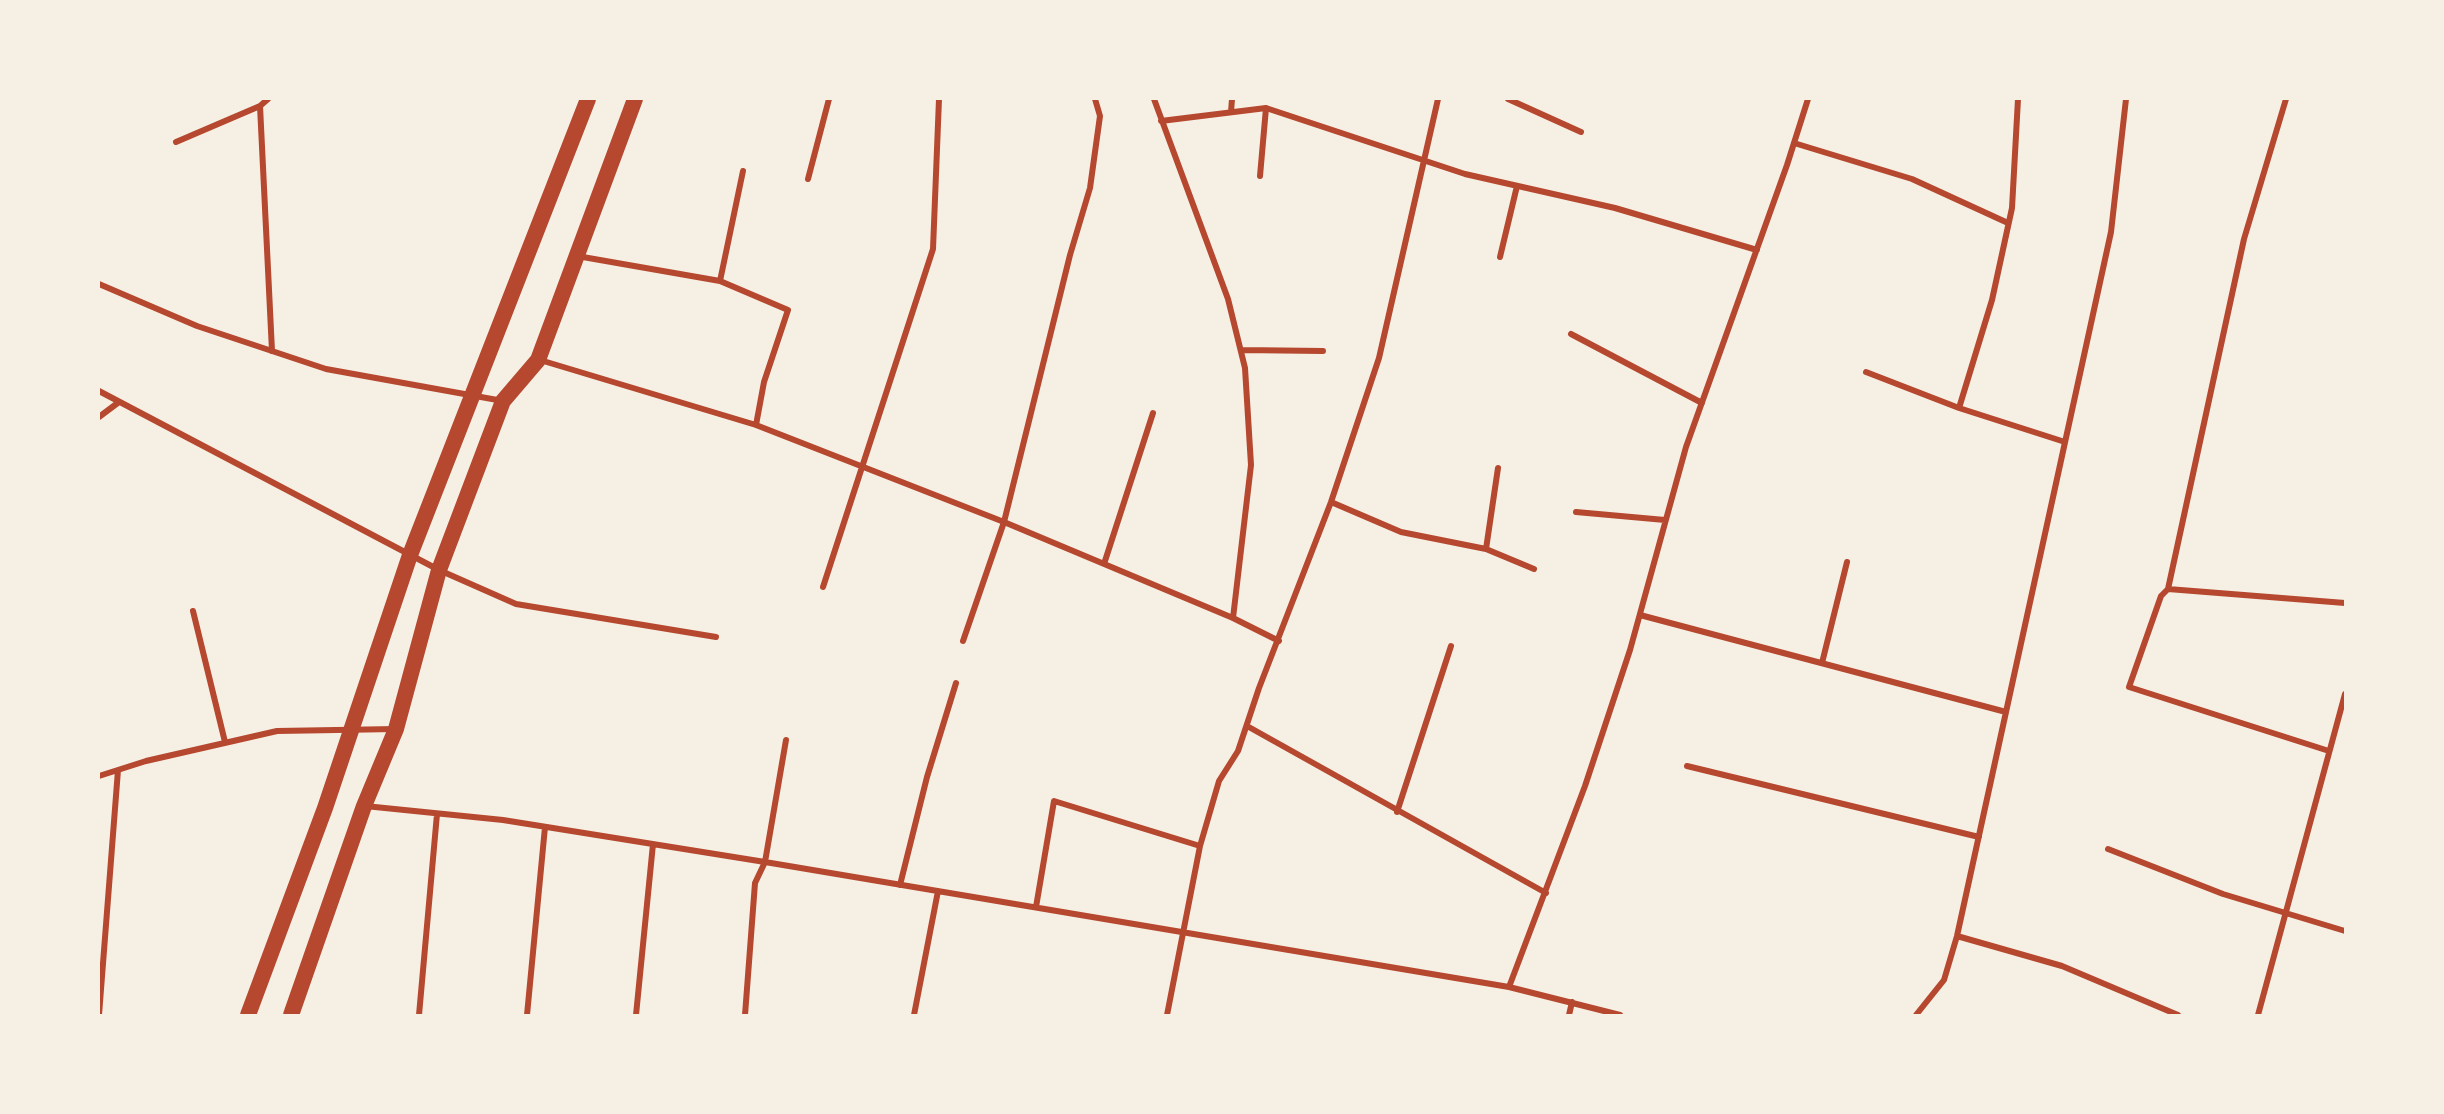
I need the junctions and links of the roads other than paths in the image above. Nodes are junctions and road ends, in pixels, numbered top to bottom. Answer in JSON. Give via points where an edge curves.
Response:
{"nodes":[{"id":1,"x":268,"y":99,"type":"edge"},
{"id":2,"x":588,"y":99,"type":"edge"},
{"id":3,"x":635,"y":99,"type":"edge"},
{"id":4,"x":828,"y":99,"type":"edge"},
{"id":5,"x":939,"y":99,"type":"edge"},
{"id":6,"x":1095,"y":99,"type":"edge"},
{"id":7,"x":1154,"y":99,"type":"edge"},
{"id":8,"x":1232,"y":99,"type":"edge"},
{"id":9,"x":1438,"y":99,"type":"edge"},
{"id":10,"x":1508,"y":99,"type":"edge"},
{"id":11,"x":1808,"y":99,"type":"edge"},
{"id":12,"x":2018,"y":99,"type":"edge"},
{"id":13,"x":2126,"y":99,"type":"edge"},
{"id":14,"x":2286,"y":99,"type":"edge"},
{"id":15,"x":260,"y":106,"type":"junction"},
{"id":16,"x":1266,"y":108,"type":"junction"},
{"id":17,"x":1231,"y":112,"type":"junction"},
{"id":18,"x":1161,"y":121,"type":"junction"},
{"id":19,"x":1581,"y":132,"type":"dead end"},
{"id":20,"x":176,"y":142,"type":"dead end"},
{"id":21,"x":1794,"y":142,"type":"junction"},
{"id":22,"x":1425,"y":159,"type":"junction"},
{"id":23,"x":742,"y":171,"type":"dead end"},
{"id":24,"x":1260,"y":176,"type":"dead end"},
{"id":25,"x":808,"y":179,"type":"dead end"},
{"id":26,"x":1517,"y":186,"type":"junction"},
{"id":27,"x":2008,"y":223,"type":"junction"},
{"id":28,"x":1757,"y":250,"type":"junction"},
{"id":29,"x":577,"y":255,"type":"junction"},
{"id":30,"x":1500,"y":257,"type":"dead end"},
{"id":31,"x":720,"y":281,"type":"junction"},
{"id":32,"x":99,"y":284,"type":"edge"},
{"id":33,"x":1570,"y":334,"type":"dead end"},
{"id":34,"x":1241,"y":350,"type":"junction"},
{"id":35,"x":272,"y":351,"type":"junction"},
{"id":36,"x":1323,"y":351,"type":"dead end"},
{"id":37,"x":538,"y":360,"type":"junction"},
{"id":38,"x":1866,"y":372,"type":"dead end"},
{"id":39,"x":99,"y":391,"type":"edge"},
{"id":40,"x":473,"y":396,"type":"junction"},
{"id":41,"x":119,"y":402,"type":"junction"},
{"id":42,"x":503,"y":402,"type":"junction"},
{"id":43,"x":1702,"y":403,"type":"junction"},
{"id":44,"x":1959,"y":408,"type":"junction"},
{"id":45,"x":1153,"y":413,"type":"dead end"},
{"id":46,"x":99,"y":417,"type":"edge"},
{"id":47,"x":756,"y":425,"type":"junction"},
{"id":48,"x":2065,"y":442,"type":"junction"},
{"id":49,"x":864,"y":467,"type":"junction"},
{"id":50,"x":1498,"y":468,"type":"dead end"},
{"id":51,"x":1332,"y":502,"type":"junction"},
{"id":52,"x":1576,"y":512,"type":"dead end"},
{"id":53,"x":1665,"y":520,"type":"junction"},
{"id":54,"x":1004,"y":522,"type":"junction"},
{"id":55,"x":1486,"y":549,"type":"junction"},
{"id":56,"x":410,"y":555,"type":"junction"},
{"id":57,"x":1847,"y":562,"type":"dead end"},
{"id":58,"x":1104,"y":564,"type":"junction"},
{"id":59,"x":1534,"y":568,"type":"dead end"},
{"id":60,"x":440,"y":570,"type":"junction"},
{"id":61,"x":823,"y":587,"type":"dead end"},
{"id":62,"x":2168,"y":589,"type":"junction"},
{"id":63,"x":2345,"y":603,"type":"edge"},
{"id":64,"x":193,"y":611,"type":"dead end"},
{"id":65,"x":1640,"y":615,"type":"junction"},
{"id":66,"x":1233,"y":618,"type":"junction"},
{"id":67,"x":716,"y":638,"type":"dead end"},
{"id":68,"x":963,"y":641,"type":"dead end"},
{"id":69,"x":1279,"y":641,"type":"junction"},
{"id":70,"x":1451,"y":646,"type":"dead end"},
{"id":71,"x":1822,"y":663,"type":"junction"},
{"id":72,"x":956,"y":683,"type":"dead end"},
{"id":73,"x":2345,"y":694,"type":"edge"},
{"id":74,"x":2006,"y":712,"type":"junction"},
{"id":75,"x":1247,"y":726,"type":"junction"},
{"id":76,"x":352,"y":729,"type":"junction"},
{"id":77,"x":396,"y":729,"type":"junction"},
{"id":78,"x":786,"y":740,"type":"dead end"},
{"id":79,"x":225,"y":742,"type":"junction"},
{"id":80,"x":2329,"y":751,"type":"junction"},
{"id":81,"x":1687,"y":766,"type":"dead end"},
{"id":82,"x":118,"y":770,"type":"junction"},
{"id":83,"x":99,"y":776,"type":"edge"},
{"id":84,"x":364,"y":806,"type":"junction"},
{"id":85,"x":1397,"y":812,"type":"junction"},
{"id":86,"x":437,"y":814,"type":"junction"},
{"id":87,"x":544,"y":827,"type":"junction"},
{"id":88,"x":1979,"y":837,"type":"junction"},
{"id":89,"x":652,"y":844,"type":"junction"},
{"id":90,"x":1200,"y":846,"type":"junction"},
{"id":91,"x":2108,"y":849,"type":"dead end"},
{"id":92,"x":765,"y":862,"type":"junction"},
{"id":93,"x":900,"y":885,"type":"junction"},
{"id":94,"x":938,"y":891,"type":"junction"},
{"id":95,"x":1546,"y":893,"type":"junction"},
{"id":96,"x":1036,"y":908,"type":"junction"},
{"id":97,"x":2284,"y":912,"type":"junction"},
{"id":98,"x":2345,"y":931,"type":"edge"},
{"id":99,"x":1184,"y":932,"type":"junction"},
{"id":100,"x":1957,"y":936,"type":"junction"},
{"id":101,"x":1509,"y":987,"type":"junction"},
{"id":102,"x":1572,"y":1002,"type":"junction"},
{"id":103,"x":99,"y":1015,"type":"edge"},
{"id":104,"x":248,"y":1015,"type":"edge"},
{"id":105,"x":291,"y":1015,"type":"edge"},
{"id":106,"x":419,"y":1015,"type":"edge"},
{"id":107,"x":527,"y":1015,"type":"edge"},
{"id":108,"x":636,"y":1015,"type":"edge"},
{"id":109,"x":745,"y":1015,"type":"edge"},
{"id":110,"x":914,"y":1015,"type":"edge"},
{"id":111,"x":1167,"y":1015,"type":"edge"},
{"id":112,"x":1569,"y":1015,"type":"edge"},
{"id":113,"x":1620,"y":1015,"type":"edge"},
{"id":114,"x":1916,"y":1015,"type":"edge"},
{"id":115,"x":2178,"y":1015,"type":"edge"},
{"id":116,"x":2258,"y":1015,"type":"edge"}],
"edges":[{"from":1,"to":15,"type":"street"},
{"from":2,"to":40,"type":"highway"},
{"from":3,"to":29,"type":"highway"},
{"from":4,"to":25,"type":"street"},
{"from":5,"to":49,"type":"street","via":[[933,249]]},
{"from":6,"to":54,"type":"street","via":[[1100,116],[1090,188]]},
{"from":7,"to":18,"type":"street"},
{"from":8,"to":17,"type":"street"},
{"from":9,"to":22,"type":"street"},
{"from":10,"to":19,"type":"street"},
{"from":11,"to":21,"type":"street"},
{"from":12,"to":27,"type":"street"},
{"from":13,"to":48,"type":"street","via":[[2110,232]]},
{"from":14,"to":62,"type":"street","via":[[2244,239]]},
{"from":15,"to":20,"type":"street"},
{"from":15,"to":35,"type":"street"},
{"from":16,"to":17,"type":"street"},
{"from":16,"to":22,"type":"street"},
{"from":16,"to":24,"type":"street"},
{"from":17,"to":18,"type":"street"},
{"from":18,"to":34,"type":"street","via":[[1228,299]]},
{"from":21,"to":27,"type":"street","via":[[1912,179]]},
{"from":21,"to":28,"type":"street"},
{"from":22,"to":26,"type":"street","via":[[1465,174]]},
{"from":22,"to":51,"type":"street","via":[[1378,358]]},
{"from":23,"to":31,"type":"street"},
{"from":26,"to":28,"type":"street","via":[[1615,208]]},
{"from":26,"to":30,"type":"street"},
{"from":27,"to":44,"type":"street","via":[[1992,300]]},
{"from":28,"to":43,"type":"street"},
{"from":29,"to":31,"type":"street"},
{"from":29,"to":37,"type":"highway"},
{"from":31,"to":47,"type":"street","via":[[788,310],[764,382]]},
{"from":32,"to":35,"type":"street","via":[[197,326]]},
{"from":33,"to":43,"type":"street"},
{"from":34,"to":36,"type":"street"},
{"from":34,"to":66,"type":"street","via":[[1251,465]]},
{"from":35,"to":40,"type":"street","via":[[326,369]]},
{"from":37,"to":42,"type":"highway"},
{"from":37,"to":47,"type":"street"},
{"from":38,"to":44,"type":"street"},
{"from":39,"to":41,"type":"street"},
{"from":40,"to":42,"type":"street"},
{"from":40,"to":56,"type":"highway"},
{"from":41,"to":46,"type":"street"},
{"from":41,"to":56,"type":"street"},
{"from":42,"to":60,"type":"highway"},
{"from":43,"to":53,"type":"street"},
{"from":44,"to":48,"type":"street"},
{"from":45,"to":58,"type":"street"},
{"from":47,"to":49,"type":"street"},
{"from":48,"to":74,"type":"street"},
{"from":49,"to":54,"type":"street"},
{"from":49,"to":61,"type":"street"},
{"from":50,"to":55,"type":"street"},
{"from":51,"to":55,"type":"street","via":[[1401,532]]},
{"from":51,"to":69,"type":"street"},
{"from":52,"to":53,"type":"street"},
{"from":53,"to":65,"type":"street"},
{"from":54,"to":58,"type":"street"},
{"from":54,"to":68,"type":"street"},
{"from":55,"to":59,"type":"street"},
{"from":56,"to":60,"type":"street"},
{"from":56,"to":76,"type":"highway"},
{"from":57,"to":71,"type":"street"},
{"from":58,"to":66,"type":"street"},
{"from":60,"to":67,"type":"street","via":[[516,604]]},
{"from":60,"to":77,"type":"highway"},
{"from":62,"to":63,"type":"street"},
{"from":62,"to":80,"type":"street","via":[[2161,596],[2129,687]]},
{"from":64,"to":79,"type":"street"},
{"from":65,"to":71,"type":"street"},
{"from":65,"to":95,"type":"street"},
{"from":66,"to":69,"type":"street"},
{"from":69,"to":75,"type":"street"},
{"from":70,"to":85,"type":"street"},
{"from":71,"to":74,"type":"street"},
{"from":72,"to":93,"type":"street"},
{"from":73,"to":80,"type":"street"},
{"from":74,"to":88,"type":"street"},
{"from":75,"to":85,"type":"street"},
{"from":75,"to":90,"type":"street","via":[[1238,751],[1219,781]]},
{"from":76,"to":77,"type":"street"},
{"from":76,"to":79,"type":"street","via":[[277,731]]},
{"from":76,"to":104,"type":"highway"},
{"from":77,"to":84,"type":"highway"},
{"from":78,"to":92,"type":"street"},
{"from":79,"to":82,"type":"street"},
{"from":80,"to":97,"type":"street"},
{"from":81,"to":88,"type":"street"},
{"from":82,"to":83,"type":"street"},
{"from":82,"to":103,"type":"street"},
{"from":84,"to":86,"type":"street"},
{"from":84,"to":105,"type":"highway"},
{"from":85,"to":95,"type":"street"},
{"from":86,"to":87,"type":"street"},
{"from":86,"to":106,"type":"street"},
{"from":87,"to":89,"type":"street"},
{"from":87,"to":107,"type":"street"},
{"from":88,"to":100,"type":"street"},
{"from":89,"to":92,"type":"street"},
{"from":89,"to":108,"type":"street"},
{"from":90,"to":96,"type":"street","via":[[1054,801]]},
{"from":90,"to":99,"type":"street"},
{"from":91,"to":97,"type":"street","via":[[2223,894]]},
{"from":92,"to":93,"type":"street"},
{"from":92,"to":109,"type":"street","via":[[755,883]]},
{"from":93,"to":94,"type":"street"},
{"from":94,"to":96,"type":"street"},
{"from":94,"to":110,"type":"street"},
{"from":95,"to":101,"type":"street"},
{"from":96,"to":99,"type":"street"},
{"from":97,"to":98,"type":"street"},
{"from":97,"to":116,"type":"street"},
{"from":99,"to":101,"type":"street"},
{"from":99,"to":111,"type":"street"},
{"from":100,"to":114,"type":"street","via":[[1944,980]]},
{"from":100,"to":115,"type":"street","via":[[2062,966]]},
{"from":101,"to":102,"type":"street"},
{"from":102,"to":112,"type":"street"},
{"from":102,"to":113,"type":"street"}]}
